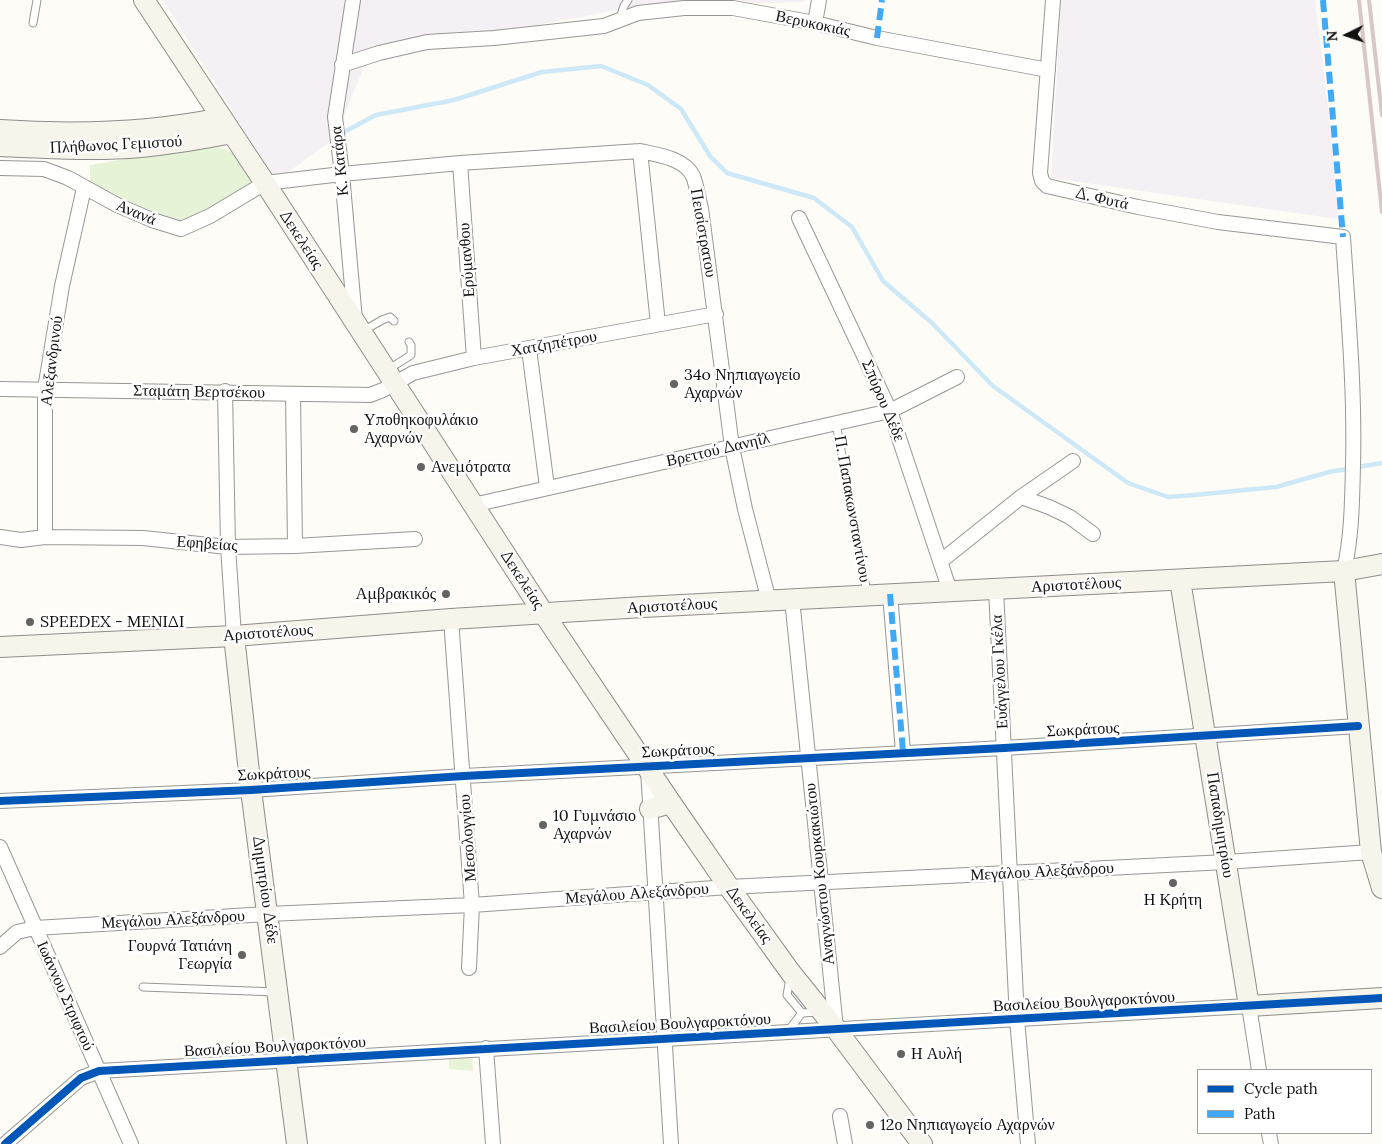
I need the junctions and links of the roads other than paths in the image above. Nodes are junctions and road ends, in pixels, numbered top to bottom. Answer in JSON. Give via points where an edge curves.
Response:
{"nodes":[{"id":1,"x":37,"y":0,"type":"edge"},
{"id":2,"x":144,"y":0,"type":"edge"},
{"id":3,"x":353,"y":0,"type":"edge"},
{"id":4,"x":628,"y":0,"type":"edge"},
{"id":5,"x":819,"y":0,"type":"edge"},
{"id":6,"x":1053,"y":0,"type":"edge"},
{"id":7,"x":619,"y":21,"type":"junction"},
{"id":8,"x":33,"y":23,"type":"dead end"},
{"id":9,"x":815,"y":23,"type":"junction"},
{"id":10,"x":342,"y":65,"type":"junction"},
{"id":11,"x":1048,"y":70,"type":"junction"},
{"id":12,"x":226,"y":126,"type":"junction"},
{"id":13,"x":0,"y":130,"type":"edge"},
{"id":14,"x":0,"y":146,"type":"edge"},
{"id":15,"x":640,"y":151,"type":"junction"},
{"id":16,"x":460,"y":163,"type":"junction"},
{"id":17,"x":1,"y":172,"type":"edge"},
{"id":18,"x":342,"y":174,"type":"junction"},
{"id":19,"x":265,"y":183,"type":"junction"},
{"id":20,"x":84,"y":188,"type":"junction"},
{"id":21,"x":799,"y":218,"type":"dead end"},
{"id":22,"x":716,"y":314,"type":"junction"},
{"id":23,"x":394,"y":321,"type":"dead end"},
{"id":24,"x":658,"y":324,"type":"junction"},
{"id":25,"x":358,"y":328,"type":"junction"},
{"id":26,"x":409,"y":342,"type":"dead end"},
{"id":27,"x":529,"y":349,"type":"junction"},
{"id":28,"x":474,"y":358,"type":"junction"},
{"id":29,"x":390,"y":377,"type":"junction"},
{"id":30,"x":957,"y":377,"type":"dead end"},
{"id":31,"x":0,"y":389,"type":"edge"},
{"id":32,"x":45,"y":389,"type":"junction"},
{"id":33,"x":225,"y":392,"type":"junction"},
{"id":34,"x":293,"y":394,"type":"junction"},
{"id":35,"x":890,"y":411,"type":"junction"},
{"id":36,"x":836,"y":423,"type":"junction"},
{"id":37,"x":732,"y":447,"type":"junction"},
{"id":38,"x":1074,"y":461,"type":"dead end"},
{"id":39,"x":547,"y":487,"type":"junction"},
{"id":40,"x":1021,"y":497,"type":"junction"},
{"id":41,"x":473,"y":504,"type":"junction"},
{"id":42,"x":1093,"y":534,"type":"dead end"},
{"id":43,"x":0,"y":537,"type":"edge"},
{"id":44,"x":45,"y":537,"type":"junction"},
{"id":45,"x":415,"y":539,"type":"dead end"},
{"id":46,"x":228,"y":546,"type":"junction"},
{"id":47,"x":295,"y":546,"type":"junction"},
{"id":48,"x":941,"y":562,"type":"junction"},
{"id":49,"x":1382,"y":564,"type":"edge"},
{"id":50,"x":1344,"y":571,"type":"junction"},
{"id":51,"x":1382,"y":575,"type":"edge"},
{"id":52,"x":1180,"y":580,"type":"junction"},
{"id":53,"x":996,"y":589,"type":"junction"},
{"id":54,"x":950,"y":591,"type":"junction"},
{"id":55,"x":890,"y":594,"type":"junction"},
{"id":56,"x":867,"y":596,"type":"junction"},
{"id":57,"x":792,"y":599,"type":"junction"},
{"id":58,"x":769,"y":600,"type":"junction"},
{"id":59,"x":544,"y":614,"type":"junction"},
{"id":60,"x":451,"y":619,"type":"junction"},
{"id":61,"x":234,"y":636,"type":"junction"},
{"id":62,"x":0,"y":647,"type":"edge"},
{"id":63,"x":1358,"y":726,"type":"junction"},
{"id":64,"x":1206,"y":736,"type":"junction"},
{"id":65,"x":1004,"y":748,"type":"junction"},
{"id":66,"x":903,"y":752,"type":"junction"},
{"id":67,"x":808,"y":758,"type":"junction"},
{"id":68,"x":648,"y":767,"type":"junction"},
{"id":69,"x":464,"y":776,"type":"junction"},
{"id":70,"x":251,"y":790,"type":"junction"},
{"id":71,"x":0,"y":801,"type":"edge"},
{"id":72,"x":671,"y":803,"type":"junction"},
{"id":73,"x":650,"y":809,"type":"junction"},
{"id":74,"x":0,"y":847,"type":"edge"},
{"id":75,"x":1376,"y":858,"type":"edge"},
{"id":76,"x":1226,"y":862,"type":"junction"},
{"id":77,"x":1010,"y":874,"type":"junction"},
{"id":78,"x":821,"y":883,"type":"junction"},
{"id":79,"x":729,"y":888,"type":"junction"},
{"id":80,"x":1382,"y":888,"type":"edge"},
{"id":81,"x":655,"y":893,"type":"junction"},
{"id":82,"x":472,"y":905,"type":"junction"},
{"id":83,"x":268,"y":914,"type":"junction"},
{"id":84,"x":35,"y":928,"type":"junction"},
{"id":85,"x":0,"y":948,"type":"edge"},
{"id":86,"x":469,"y":968,"type":"dead end"},
{"id":87,"x":142,"y":987,"type":"dead end"},
{"id":88,"x":279,"y":992,"type":"junction"},
{"id":89,"x":1382,"y":998,"type":"edge"},
{"id":90,"x":1249,"y":1006,"type":"junction"},
{"id":91,"x":812,"y":1012,"type":"junction"},
{"id":92,"x":1017,"y":1019,"type":"junction"},
{"id":93,"x":836,"y":1028,"type":"junction"},
{"id":94,"x":787,"y":1031,"type":"junction"},
{"id":95,"x":664,"y":1039,"type":"junction"},
{"id":96,"x":486,"y":1048,"type":"junction"},
{"id":97,"x":287,"y":1061,"type":"junction"},
{"id":98,"x":1259,"y":1069,"type":"edge"},
{"id":99,"x":99,"y":1071,"type":"junction"},
{"id":100,"x":840,"y":1116,"type":"dead end"},
{"id":101,"x":5,"y":1144,"type":"edge"},
{"id":102,"x":131,"y":1144,"type":"edge"},
{"id":103,"x":297,"y":1144,"type":"edge"},
{"id":104,"x":493,"y":1144,"type":"edge"},
{"id":105,"x":671,"y":1144,"type":"edge"},
{"id":106,"x":845,"y":1144,"type":"edge"},
{"id":107,"x":922,"y":1144,"type":"edge"},
{"id":108,"x":1028,"y":1144,"type":"edge"}],
"edges":[{"from":1,"to":8,"type":"lane"},
{"from":2,"to":12,"type":"main road","name":"Δεκελείας"},
{"from":3,"to":10,"type":"street","name":"Κ. Κατάρα"},
{"from":4,"to":7,"type":"lane"},
{"from":5,"to":9,"type":"street"},
{"from":6,"to":11,"type":"street","name":"Δ. Φυτά"},
{"from":7,"to":9,"type":"street","name":"Βερυκοκιάς","via":[[638,13],[684,8],[733,8]]},
{"from":7,"to":10,"type":"street","name":"Βερυκοκιάς","via":[[604,26],[427,42]]},
{"from":9,"to":11,"type":"street","name":"Βερυκοκιάς"},
{"from":10,"to":18,"type":"street","name":"Κ. Κατάρα","via":[[335,117]]},
{"from":11,"to":50,"type":"street","name":"Δ. Φυτά","via":[[1040,173],[1047,186],[1218,222],[1344,237],[1353,380],[1352,522]]},
{"from":12,"to":13,"type":"main road","name":"Πλήθωνος Γεμιστού","via":[[189,125],[138,131]]},
{"from":12,"to":14,"type":"main road","name":"Πλήθωνος Γεμιστού","via":[[191,141],[139,147]]},
{"from":12,"to":19,"type":"main road","name":"Δεκελείας"},
{"from":15,"to":16,"type":"street","name":"Πεισίστρατου"},
{"from":15,"to":22,"type":"street","name":"Πεισίστρατου","via":[[683,164],[692,175],[701,208]]},
{"from":15,"to":24,"type":"street"},
{"from":16,"to":18,"type":"street","name":"Πεισίστρατου"},
{"from":16,"to":28,"type":"street","name":"Ερύμανθου"},
{"from":17,"to":20,"type":"street","name":"Ανανά","via":[[44,169]]},
{"from":18,"to":19,"type":"street","name":"Πεισίστρατου"},
{"from":18,"to":25,"type":"street","name":"Κ. Κατάρα"},
{"from":19,"to":20,"type":"street","name":"Ανανά","via":[[210,216],[180,229],[117,206]]},
{"from":19,"to":25,"type":"main road","name":"Δεκελείας"},
{"from":20,"to":32,"type":"street","name":"Αλεξανδρινού","via":[[62,286]]},
{"from":21,"to":35,"type":"street","name":"Σπύρου Δέδε"},
{"from":22,"to":24,"type":"street","name":"Χατζηπέτρου"},
{"from":22,"to":37,"type":"street","name":"Πεισίστρατου"},
{"from":23,"to":25,"type":"lane","via":[[390,317]]},
{"from":24,"to":27,"type":"street","name":"Χατζηπέτρου"},
{"from":25,"to":29,"type":"main road","name":"Δεκελείας"},
{"from":26,"to":29,"type":"lane","via":[[411,355]]},
{"from":27,"to":28,"type":"street","name":"Χατζηπέτρου"},
{"from":27,"to":39,"type":"street"},
{"from":28,"to":29,"type":"street","name":"Χατζηπέτρου"},
{"from":29,"to":34,"type":"street","name":"Σταμάτη Βερτσέκου","via":[[383,390],[370,395]]},
{"from":29,"to":41,"type":"main road","name":"Δεκελείας"},
{"from":30,"to":35,"type":"street","name":"Βρεττού Δανηΐλ"},
{"from":31,"to":32,"type":"street","name":"Σταμάτη Βερτσέκου"},
{"from":32,"to":33,"type":"street","name":"Σταμάτη Βερτσέκου"},
{"from":32,"to":44,"type":"street","name":"Αλεξανδρινού"},
{"from":33,"to":34,"type":"street","name":"Σταμάτη Βερτσέκου"},
{"from":33,"to":46,"type":"street"},
{"from":34,"to":47,"type":"street"},
{"from":35,"to":36,"type":"street","name":"Βρεττού Δανηΐλ"},
{"from":35,"to":48,"type":"street","name":"Σπύρου Δέδε"},
{"from":36,"to":37,"type":"street","name":"Βρεττού Δανηΐλ"},
{"from":36,"to":56,"type":"lane","name":"Π. Παπακωνσταντίνου"},
{"from":37,"to":39,"type":"street","name":"Βρεττού Δανηΐλ"},
{"from":37,"to":58,"type":"street","name":"Πεισίστρατου"},
{"from":38,"to":40,"type":"street"},
{"from":39,"to":41,"type":"street","name":"Βρεττού Δανηΐλ"},
{"from":40,"to":42,"type":"street","via":[[1049,506]]},
{"from":40,"to":48,"type":"street"},
{"from":41,"to":59,"type":"main road","name":"Δεκελείας"},
{"from":43,"to":44,"type":"street","name":"Εφηβείας","via":[[21,540]]},
{"from":44,"to":46,"type":"street","name":"Εφηβείας","via":[[143,538]]},
{"from":45,"to":47,"type":"street","name":"Εφηβείας"},
{"from":46,"to":47,"type":"street","name":"Εφηβείας"},
{"from":46,"to":61,"type":"street"},
{"from":48,"to":54,"type":"street","name":"Σπύρου Δέδε"},
{"from":49,"to":50,"type":"main road"},
{"from":50,"to":51,"type":"main road"},
{"from":50,"to":52,"type":"main road","name":"Αριστοτέλους"},
{"from":50,"to":63,"type":"main road"},
{"from":52,"to":53,"type":"main road","name":"Αριστοτέλους"},
{"from":52,"to":64,"type":"main road","name":"Παπαδημητρίου"},
{"from":53,"to":54,"type":"main road","name":"Αριστοτέλους"},
{"from":53,"to":65,"type":"street","name":"Ευάγγελου Γκέλα"},
{"from":54,"to":55,"type":"main road","name":"Αριστοτέλους"},
{"from":55,"to":56,"type":"main road","name":"Αριστοτέλους"},
{"from":55,"to":66,"type":"street"},
{"from":56,"to":57,"type":"main road","name":"Αριστοτέλους"},
{"from":57,"to":58,"type":"main road","name":"Αριστοτέλους"},
{"from":57,"to":67,"type":"street","name":"Αναγνώστου Κουρκακιώτου"},
{"from":58,"to":59,"type":"main road","name":"Αριστοτέλους"},
{"from":59,"to":60,"type":"main road","name":"Αριστοτέλους"},
{"from":59,"to":68,"type":"main road","name":"Δεκελείας"},
{"from":60,"to":61,"type":"main road","name":"Αριστοτέλους"},
{"from":60,"to":69,"type":"street","name":"Μεσολογγίου"},
{"from":61,"to":62,"type":"main road","name":"Αριστοτέλους"},
{"from":61,"to":70,"type":"main road","name":"Δημητρίου Δέδε"},
{"from":63,"to":64,"type":"street","name":"Σωκράτους"},
{"from":63,"to":75,"type":"main road"},
{"from":64,"to":65,"type":"street","name":"Σωκράτους"},
{"from":64,"to":76,"type":"main road","name":"Παπαδημητρίου"},
{"from":65,"to":66,"type":"street","name":"Σωκράτους"},
{"from":65,"to":77,"type":"street","name":"Ευάγγελου Γκέλα"},
{"from":66,"to":67,"type":"street","name":"Σωκράτους"},
{"from":67,"to":68,"type":"street","name":"Σωκράτους"},
{"from":67,"to":78,"type":"street","name":"Αναγνώστου Κουρκακιώτου"},
{"from":68,"to":69,"type":"street","name":"Σωκράτους"},
{"from":68,"to":72,"type":"main road","name":"Δεκελείας"},
{"from":68,"to":73,"type":"street"},
{"from":69,"to":70,"type":"street","name":"Σωκράτους"},
{"from":69,"to":82,"type":"street","name":"Μεσολογγίου"},
{"from":70,"to":71,"type":"street","name":"Σωκράτους"},
{"from":70,"to":83,"type":"main road","name":"Δημητρίου Δέδε"},
{"from":72,"to":73,"type":"main road"},
{"from":72,"to":79,"type":"main road","name":"Δεκελείας"},
{"from":73,"to":81,"type":"street"},
{"from":74,"to":84,"type":"street","name":"Ιωάννου Στριφτού"},
{"from":75,"to":76,"type":"street","name":"Μεγάλου Αλεξάνδρου"},
{"from":75,"to":80,"type":"main road"},
{"from":76,"to":77,"type":"street","name":"Μεγάλου Αλεξάνδρου"},
{"from":76,"to":90,"type":"main road","name":"Παπαδημητρίου"},
{"from":77,"to":78,"type":"street","name":"Μεγάλου Αλεξάνδρου"},
{"from":77,"to":92,"type":"street","name":"Ευάγγελου Γκέλα"},
{"from":78,"to":79,"type":"street","name":"Μεγάλου Αλεξάνδρου"},
{"from":78,"to":93,"type":"street","name":"Αναγνώστου Κουρκακιώτου"},
{"from":79,"to":81,"type":"street","name":"Μεγάλου Αλεξάνδρου"},
{"from":79,"to":91,"type":"main road","name":"Δεκελείας","via":[[791,973]]},
{"from":81,"to":82,"type":"street","name":"Μεγάλου Αλεξάνδρου"},
{"from":81,"to":95,"type":"street"},
{"from":82,"to":83,"type":"street","name":"Μεγάλου Αλεξάνδρου"},
{"from":82,"to":86,"type":"street","name":"Μεσολογγίου"},
{"from":83,"to":84,"type":"street","name":"Μεγάλου Αλεξάνδρου"},
{"from":83,"to":88,"type":"main road","name":"Δημητρίου Δέδε"},
{"from":84,"to":85,"type":"street","name":"Μεγάλου Αλεξάνδρου","via":[[17,932]]},
{"from":84,"to":99,"type":"street","name":"Ιωάννου Στριφτού"},
{"from":87,"to":88,"type":"lane"},
{"from":88,"to":97,"type":"main road","name":"Δημητρίου Δέδε"},
{"from":89,"to":90,"type":"main road","name":"Βασιλείου Βουλγαροκτόνου"},
{"from":90,"to":92,"type":"street","name":"Βασιλείου Βουλγαροκτόνου"},
{"from":90,"to":98,"type":"street","name":"Παπαδημητρίου"},
{"from":91,"to":93,"type":"main road","name":"Δεκελείας"},
{"from":91,"to":94,"type":"lane"},
{"from":92,"to":93,"type":"street","name":"Βασιλείου Βουλγαροκτόνου"},
{"from":92,"to":108,"type":"street","name":"Ευάγγελου Γκέλα"},
{"from":93,"to":94,"type":"street","name":"Βασιλείου Βουλγαροκτόνου"},
{"from":93,"to":107,"type":"main road","name":"Δεκελείας"},
{"from":94,"to":95,"type":"street","name":"Βασιλείου Βουλγαροκτόνου"},
{"from":95,"to":96,"type":"street","name":"Βασιλείου Βουλγαροκτόνου"},
{"from":95,"to":105,"type":"street"},
{"from":96,"to":97,"type":"street","name":"Βασιλείου Βουλγαροκτόνου"},
{"from":96,"to":104,"type":"street"},
{"from":97,"to":99,"type":"street","name":"Βασιλείου Βουλγαροκτόνου"},
{"from":97,"to":103,"type":"main road","name":"Δημητρίου Δέδε"},
{"from":99,"to":101,"type":"street","name":"Βασιλείου Βουλγαροκτόνου","via":[[81,1078]]},
{"from":99,"to":102,"type":"street","name":"Ιωάννου Στριφτού"},
{"from":100,"to":106,"type":"street"}]}
